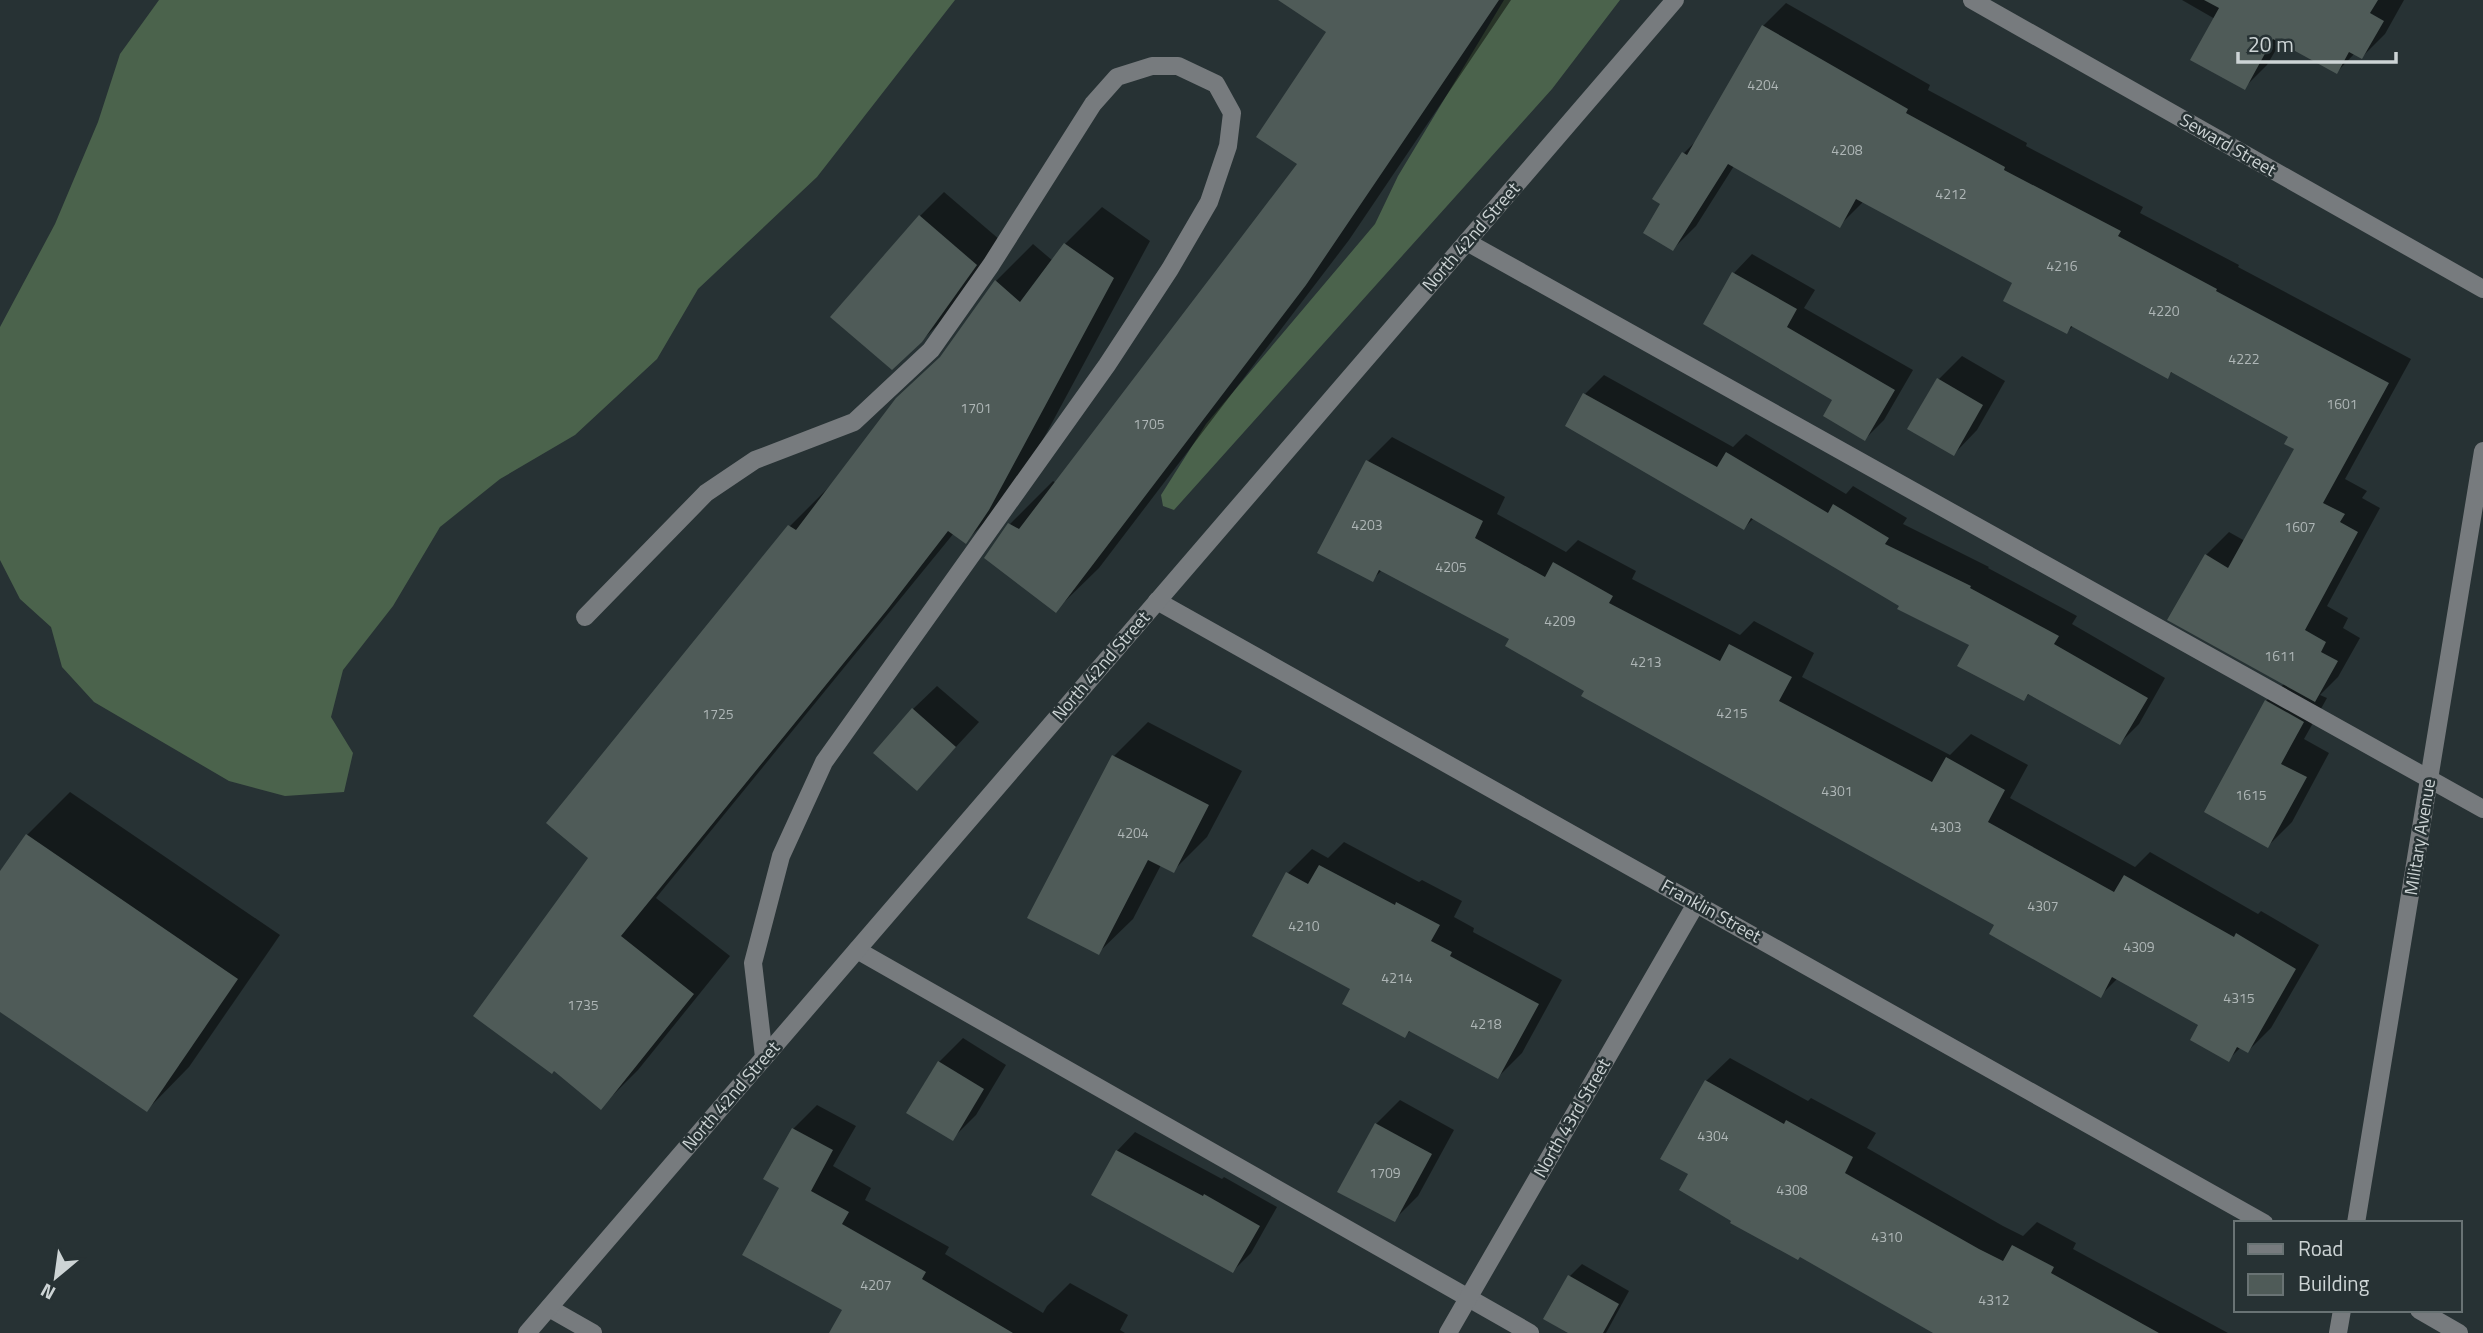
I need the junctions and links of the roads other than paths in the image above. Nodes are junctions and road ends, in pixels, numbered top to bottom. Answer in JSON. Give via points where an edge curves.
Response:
{"nodes":[{"id":1,"x":1675,"y":0,"type":"edge"},
{"id":2,"x":1972,"y":0,"type":"edge"},
{"id":3,"x":1467,"y":242,"type":"junction"},
{"id":4,"x":2483,"y":289,"type":"edge"},
{"id":5,"x":2483,"y":451,"type":"edge"},
{"id":6,"x":1157,"y":601,"type":"junction"},
{"id":7,"x":585,"y":617,"type":"dead end"},
{"id":8,"x":2429,"y":778,"type":"junction"},
{"id":9,"x":2483,"y":808,"type":"edge"},
{"id":10,"x":1697,"y":902,"type":"junction"},
{"id":11,"x":857,"y":950,"type":"junction"},
{"id":12,"x":764,"y":1057,"type":"junction"},
{"id":13,"x":2260,"y":1221,"type":"edge"},
{"id":14,"x":2356,"y":1221,"type":"edge"},
{"id":15,"x":1468,"y":1298,"type":"junction"},
{"id":16,"x":549,"y":1308,"type":"junction"},
{"id":17,"x":2342,"y":1312,"type":"edge"},
{"id":18,"x":2422,"y":1312,"type":"edge"},
{"id":19,"x":527,"y":1333,"type":"edge"},
{"id":20,"x":593,"y":1333,"type":"edge"},
{"id":21,"x":1448,"y":1333,"type":"edge"},
{"id":22,"x":1530,"y":1333,"type":"edge"},
{"id":23,"x":2338,"y":1333,"type":"edge"},
{"id":24,"x":2459,"y":1333,"type":"edge"}],
"edges":[{"from":1,"to":3,"type":"street","name":"North 42nd Street"},
{"from":2,"to":4,"type":"street","name":"Seward Street"},
{"from":3,"to":6,"type":"street","name":"North 42nd Street"},
{"from":3,"to":8,"type":"street"},
{"from":5,"to":8,"type":"street","name":"Military Avenue"},
{"from":6,"to":10,"type":"street","name":"Franklin Street"},
{"from":6,"to":11,"type":"street","name":"North 42nd Street"},
{"from":7,"to":12,"type":"street","via":[[706,493],[755,460],[855,422],[931,351],[1093,104],[1117,77],[1152,66],[1178,66],[1216,84],[1232,113],[1228,146],[1209,202],[1107,365],[824,762],[781,856],[752,963]]},
{"from":8,"to":9,"type":"street"},
{"from":8,"to":14,"type":"street","name":"Military Avenue"},
{"from":10,"to":13,"type":"street","name":"Franklin Street"},
{"from":10,"to":15,"type":"street","name":"North 43rd Street"},
{"from":11,"to":12,"type":"street","name":"North 42nd Street"},
{"from":11,"to":15,"type":"street"},
{"from":12,"to":16,"type":"street","name":"North 42nd Street"},
{"from":15,"to":21,"type":"street","name":"North 43rd Street"},
{"from":15,"to":22,"type":"street"},
{"from":16,"to":19,"type":"street","name":"North 42nd Street"},
{"from":16,"to":20,"type":"street"},
{"from":17,"to":23,"type":"street"},
{"from":18,"to":24,"type":"street"}]}
